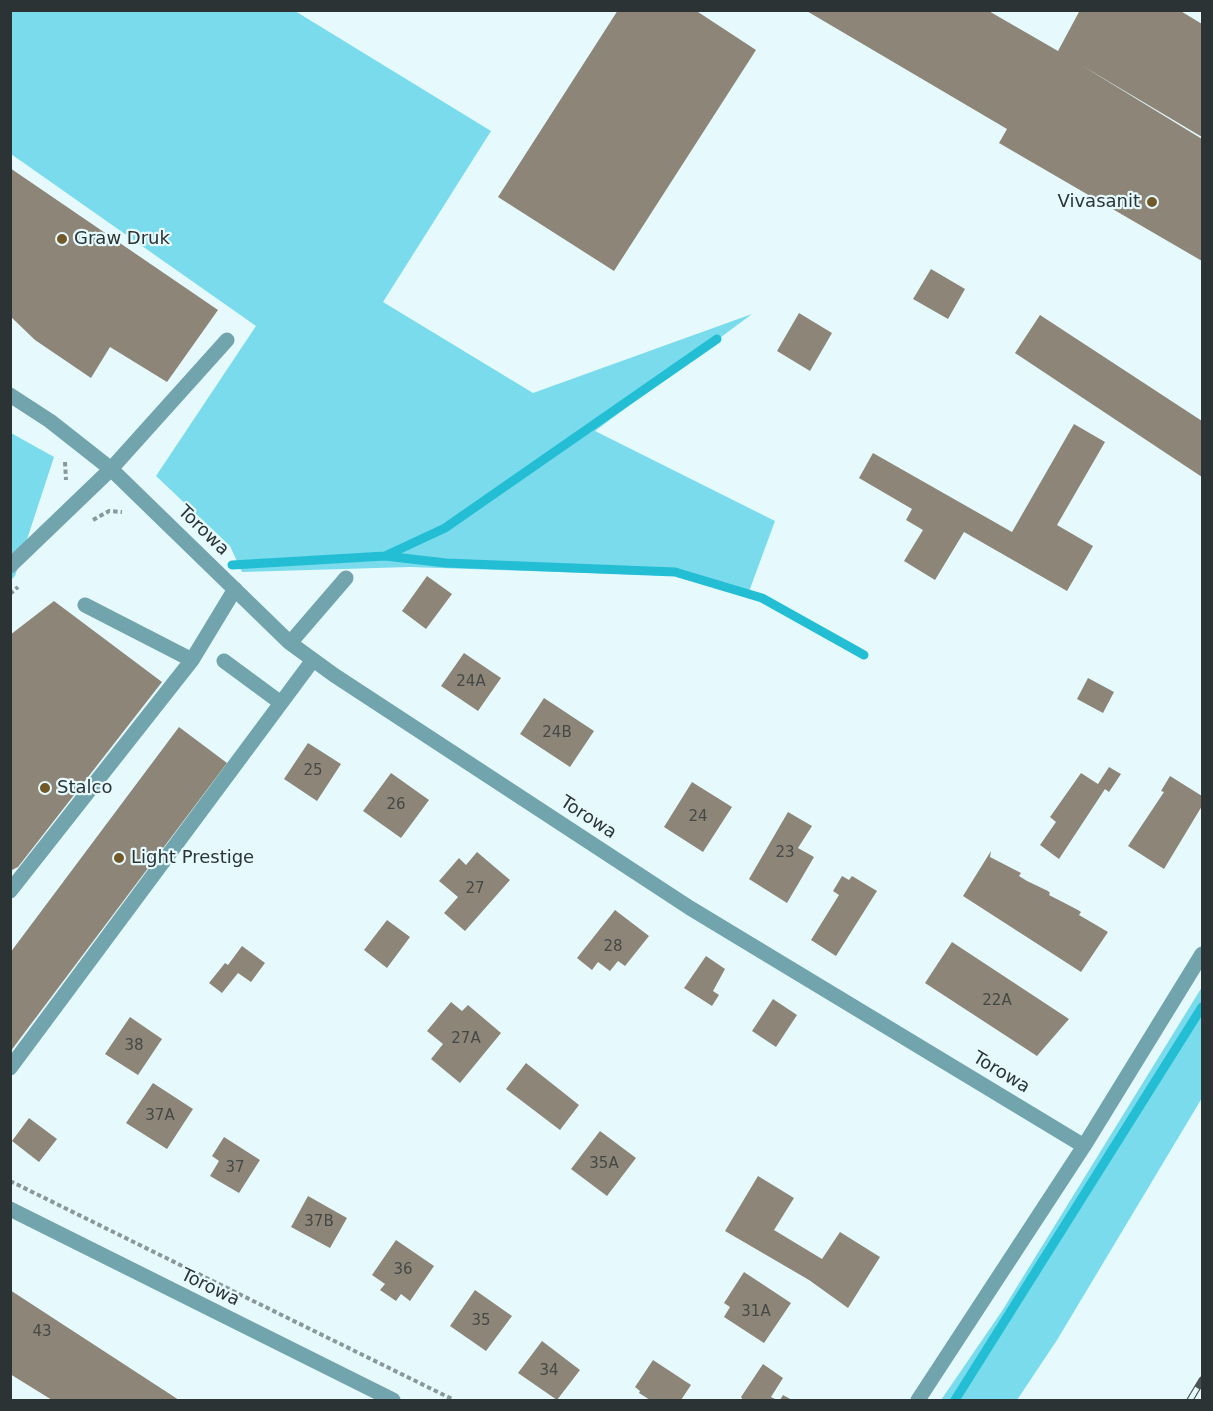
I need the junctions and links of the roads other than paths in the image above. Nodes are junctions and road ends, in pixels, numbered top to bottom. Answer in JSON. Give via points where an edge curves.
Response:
{"nodes":[{"id":1,"x":227,"y":340,"type":"dead end"},
{"id":2,"x":10,"y":395,"type":"edge"},
{"id":3,"x":111,"y":469,"type":"junction"},
{"id":4,"x":10,"y":566,"type":"edge"},
{"id":5,"x":346,"y":578,"type":"dead end"},
{"id":6,"x":236,"y":589,"type":"junction"},
{"id":7,"x":85,"y":604,"type":"dead end"},
{"id":8,"x":290,"y":643,"type":"junction"},
{"id":9,"x":192,"y":660,"type":"junction"},
{"id":10,"x":313,"y":660,"type":"junction"},
{"id":11,"x":224,"y":662,"type":"dead end"},
{"id":12,"x":281,"y":703,"type":"junction"},
{"id":13,"x":10,"y":891,"type":"edge"},
{"id":14,"x":1203,"y":954,"type":"edge"},
{"id":15,"x":10,"y":1068,"type":"edge"},
{"id":16,"x":1084,"y":1146,"type":"junction"},
{"id":17,"x":10,"y":1209,"type":"edge"},
{"id":18,"x":393,"y":1401,"type":"edge"},
{"id":19,"x":918,"y":1401,"type":"edge"}],
"edges":[{"from":1,"to":3,"type":"street"},
{"from":2,"to":3,"type":"street","name":"Torowa"},
{"from":3,"to":4,"type":"street"},
{"from":3,"to":6,"type":"street","name":"Torowa"},
{"from":5,"to":8,"type":"street"},
{"from":6,"to":8,"type":"street","name":"Torowa"},
{"from":6,"to":9,"type":"street"},
{"from":7,"to":9,"type":"street"},
{"from":8,"to":10,"type":"street","name":"Torowa"},
{"from":9,"to":13,"type":"street"},
{"from":10,"to":12,"type":"street"},
{"from":10,"to":16,"type":"street","name":"Torowa","via":[[690,908]]},
{"from":11,"to":12,"type":"street"},
{"from":12,"to":15,"type":"street"},
{"from":14,"to":16,"type":"street"},
{"from":16,"to":19,"type":"street"},
{"from":17,"to":18,"type":"street","name":"Torowa"}]}
